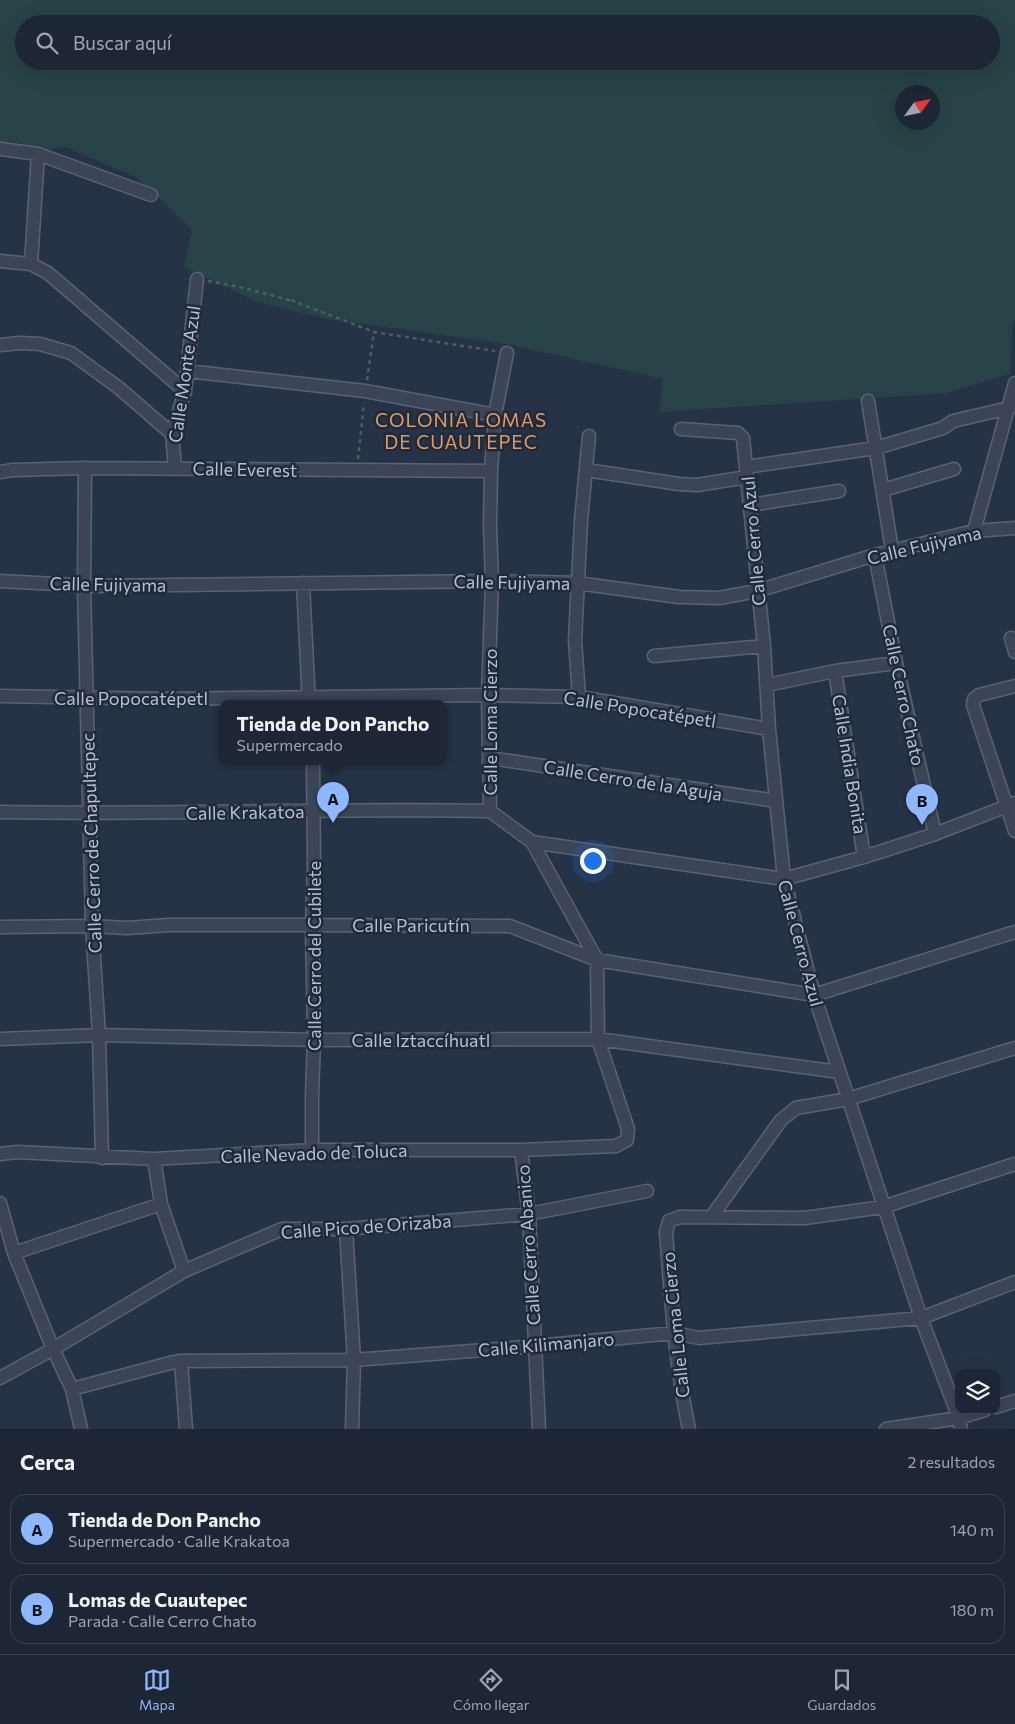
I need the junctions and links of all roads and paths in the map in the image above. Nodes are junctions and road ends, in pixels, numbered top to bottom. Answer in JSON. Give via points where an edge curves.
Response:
{"nodes":[{"id":1,"x":0,"y":150,"type":"edge"},
{"id":2,"x":38,"y":154,"type":"junction"},
{"id":3,"x":151,"y":195,"type":"dead end"},
{"id":4,"x":0,"y":261,"type":"edge"},
{"id":5,"x":31,"y":264,"type":"junction"},
{"id":6,"x":197,"y":279,"type":"joint"},
{"id":7,"x":374,"y":332,"type":"junction"},
{"id":8,"x":0,"y":345,"type":"edge"},
{"id":9,"x":507,"y":353,"type":"joint"},
{"id":10,"x":187,"y":372,"type":"junction"},
{"id":11,"x":1015,"y":383,"type":"edge"},
{"id":12,"x":365,"y":391,"type":"junction"},
{"id":13,"x":185,"y":392,"type":"junction"},
{"id":14,"x":868,"y":401,"type":"dead end"},
{"id":15,"x":1009,"y":408,"type":"junction"},
{"id":16,"x":495,"y":415,"type":"junction"},
{"id":17,"x":681,"y":429,"type":"dead end"},
{"id":18,"x":172,"y":434,"type":"junction"},
{"id":19,"x":589,"y":436,"type":"dead end"},
{"id":20,"x":876,"y":448,"type":"junction"},
{"id":21,"x":85,"y":468,"type":"junction"},
{"id":22,"x":175,"y":468,"type":"junction"},
{"id":23,"x":954,"y":469,"type":"dead end"},
{"id":24,"x":357,"y":470,"type":"junction"},
{"id":25,"x":586,"y":470,"type":"junction"},
{"id":26,"x":491,"y":471,"type":"junction"},
{"id":27,"x":0,"y":472,"type":"edge"},
{"id":28,"x":747,"y":472,"type":"junction"},
{"id":29,"x":883,"y":490,"type":"junction"},
{"id":30,"x":838,"y":491,"type":"dead end"},
{"id":31,"x":750,"y":506,"type":"junction"},
{"id":32,"x":1015,"y":528,"type":"edge"},
{"id":33,"x":974,"y":531,"type":"junction"},
{"id":34,"x":892,"y":550,"type":"junction"},
{"id":35,"x":875,"y":555,"type":"junction"},
{"id":36,"x":0,"y":581,"type":"edge"},
{"id":37,"x":492,"y":581,"type":"junction"},
{"id":38,"x":303,"y":583,"type":"junction"},
{"id":39,"x":577,"y":583,"type":"junction"},
{"id":40,"x":84,"y":586,"type":"junction"},
{"id":41,"x":757,"y":591,"type":"junction"},
{"id":42,"x":1011,"y":638,"type":"dead end"},
{"id":43,"x":764,"y":646,"type":"junction"},
{"id":44,"x":1015,"y":652,"type":"edge"},
{"id":45,"x":654,"y":656,"type":"dead end"},
{"id":46,"x":896,"y":663,"type":"junction"},
{"id":47,"x":835,"y":671,"type":"junction"},
{"id":48,"x":766,"y":685,"type":"junction"},
{"id":49,"x":1015,"y":686,"type":"edge"},
{"id":50,"x":488,"y":695,"type":"junction"},
{"id":51,"x":0,"y":696,"type":"edge"},
{"id":52,"x":579,"y":697,"type":"junction"},
{"id":53,"x":87,"y":699,"type":"junction"},
{"id":54,"x":309,"y":700,"type":"edge"},
{"id":55,"x":769,"y":729,"type":"junction"},
{"id":56,"x":490,"y":758,"type":"junction"},
{"id":57,"x":313,"y":765,"type":"edge"},
{"id":58,"x":776,"y":801,"type":"junction"},
{"id":59,"x":1011,"y":804,"type":"edge"},
{"id":60,"x":314,"y":811,"type":"junction"},
{"id":61,"x":490,"y":811,"type":"junction"},
{"id":62,"x":0,"y":812,"type":"edge"},
{"id":63,"x":90,"y":814,"type":"junction"},
{"id":64,"x":1015,"y":831,"type":"edge"},
{"id":65,"x":935,"y":834,"type":"junction"},
{"id":66,"x":532,"y":842,"type":"junction"},
{"id":67,"x":864,"y":857,"type":"junction"},
{"id":68,"x":784,"y":880,"type":"junction"},
{"id":69,"x":312,"y":924,"type":"junction"},
{"id":70,"x":92,"y":926,"type":"junction"},
{"id":71,"x":0,"y":927,"type":"edge"},
{"id":72,"x":1015,"y":932,"type":"edge"},
{"id":73,"x":596,"y":960,"type":"junction"},
{"id":74,"x":814,"y":995,"type":"junction"},
{"id":75,"x":100,"y":1035,"type":"junction"},
{"id":76,"x":0,"y":1039,"type":"edge"},
{"id":77,"x":598,"y":1039,"type":"junction"},
{"id":78,"x":314,"y":1040,"type":"junction"},
{"id":79,"x":1015,"y":1048,"type":"edge"},
{"id":80,"x":839,"y":1072,"type":"junction"},
{"id":81,"x":848,"y":1100,"type":"junction"},
{"id":82,"x":627,"y":1140,"type":"joint"},
{"id":83,"x":312,"y":1150,"type":"junction"},
{"id":84,"x":521,"y":1150,"type":"junction"},
{"id":85,"x":0,"y":1154,"type":"edge"},
{"id":86,"x":102,"y":1158,"type":"junction"},
{"id":87,"x":154,"y":1159,"type":"junction"},
{"id":88,"x":1015,"y":1164,"type":"edge"},
{"id":89,"x":647,"y":1191,"type":"dead end"},
{"id":90,"x":0,"y":1204,"type":"edge"},
{"id":91,"x":161,"y":1204,"type":"junction"},
{"id":92,"x":884,"y":1207,"type":"junction"},
{"id":93,"x":530,"y":1214,"type":"junction"},
{"id":94,"x":712,"y":1216,"type":"junction"},
{"id":95,"x":346,"y":1229,"type":"junction"},
{"id":96,"x":14,"y":1253,"type":"junction"},
{"id":97,"x":184,"y":1271,"type":"junction"},
{"id":98,"x":1015,"y":1282,"type":"edge"},
{"id":99,"x":921,"y":1318,"type":"junction"},
{"id":100,"x":674,"y":1332,"type":"junction"},
{"id":101,"x":536,"y":1346,"type":"junction"},
{"id":102,"x":54,"y":1349,"type":"junction"},
{"id":103,"x":354,"y":1360,"type":"junction"},
{"id":104,"x":181,"y":1362,"type":"junction"},
{"id":105,"x":0,"y":1378,"type":"edge"},
{"id":106,"x":72,"y":1389,"type":"junction"},
{"id":107,"x":1015,"y":1401,"type":"edge"},
{"id":108,"x":1000,"y":1406,"type":"edge"},
{"id":109,"x":977,"y":1414,"type":"edge"},
{"id":110,"x":960,"y":1423,"type":"edge"},
{"id":111,"x":82,"y":1429,"type":"edge"},
{"id":112,"x":186,"y":1429,"type":"edge"},
{"id":113,"x":352,"y":1429,"type":"edge"},
{"id":114,"x":540,"y":1429,"type":"edge"},
{"id":115,"x":689,"y":1429,"type":"edge"},
{"id":116,"x":886,"y":1429,"type":"edge"}],
"edges":[{"from":1,"to":2,"type":"street"},
{"from":2,"to":3,"type":"street"},
{"from":2,"to":5,"type":"street"},
{"from":4,"to":5,"type":"street"},
{"from":5,"to":13,"type":"street","via":[[55,280]]},
{"from":6,"to":7,"type":"path","via":[[288,299]]},
{"from":6,"to":10,"type":"street","name":"Calle Monte Azul"},
{"from":7,"to":9,"type":"path"},
{"from":7,"to":12,"type":"path"},
{"from":8,"to":18,"type":"street","via":[[40,344],[71,353],[119,388]]},
{"from":9,"to":16,"type":"street","name":"Calle Loma Cierzo"},
{"from":10,"to":12,"type":"street"},
{"from":10,"to":13,"type":"street","name":"Calle Monte Azul"},
{"from":11,"to":15,"type":"street"},
{"from":12,"to":16,"type":"street"},
{"from":12,"to":24,"type":"path"},
{"from":13,"to":18,"type":"street","name":"Calle Monte Azul"},
{"from":14,"to":20,"type":"street"},
{"from":15,"to":20,"type":"street","via":[[953,421],[943,428]]},
{"from":15,"to":33,"type":"street"},
{"from":16,"to":26,"type":"street","name":"Calle Loma Cierzo"},
{"from":17,"to":28,"type":"street","name":"Calle Cerro Azul","via":[[738,433]]},
{"from":18,"to":22,"type":"street","name":"Calle Monte Azul"},
{"from":19,"to":25,"type":"street"},
{"from":20,"to":28,"type":"street"},
{"from":20,"to":29,"type":"street"},
{"from":21,"to":22,"type":"street","name":"Calle Everest"},
{"from":21,"to":27,"type":"street","name":"Calle Everest"},
{"from":21,"to":40,"type":"street","name":"Calle Cerro de Chapultepec"},
{"from":22,"to":24,"type":"street","name":"Calle Everest"},
{"from":23,"to":29,"type":"street"},
{"from":24,"to":26,"type":"street","name":"Calle Everest"},
{"from":25,"to":28,"type":"street","via":[[688,484],[703,484]]},
{"from":25,"to":39,"type":"street"},
{"from":26,"to":37,"type":"street","name":"Calle Loma Cierzo"},
{"from":28,"to":31,"type":"street","name":"Calle Cerro Azul"},
{"from":29,"to":34,"type":"street"},
{"from":30,"to":31,"type":"street"},
{"from":31,"to":41,"type":"street","name":"Calle Cerro Azul"},
{"from":32,"to":33,"type":"street","name":"Calle Fujiyama"},
{"from":33,"to":34,"type":"street","name":"Calle Fujiyama"},
{"from":34,"to":35,"type":"street","name":"Calle Fujiyama"},
{"from":35,"to":41,"type":"street","name":"Calle Fujiyama"},
{"from":35,"to":46,"type":"street","name":"Calle Cerro Chato"},
{"from":36,"to":40,"type":"street","name":"Calle Fujiyama"},
{"from":37,"to":38,"type":"street","name":"Calle Fujiyama"},
{"from":37,"to":39,"type":"street","name":"Calle Fujiyama"},
{"from":37,"to":50,"type":"street","name":"Calle Loma Cierzo"},
{"from":38,"to":40,"type":"street","name":"Calle Fujiyama"},
{"from":38,"to":54,"type":"street"},
{"from":39,"to":41,"type":"street","name":"Calle Fujiyama","via":[[679,597],[719,598]]},
{"from":39,"to":52,"type":"street","via":[[574,640]]},
{"from":40,"to":53,"type":"street","name":"Calle Cerro de Chapultepec"},
{"from":41,"to":43,"type":"street","name":"Calle Cerro Azul"},
{"from":42,"to":44,"type":"street"},
{"from":43,"to":45,"type":"street"},
{"from":43,"to":48,"type":"street","name":"Calle Cerro Azul"},
{"from":46,"to":47,"type":"street"},
{"from":46,"to":65,"type":"street","name":"Calle Cerro Chato"},
{"from":47,"to":48,"type":"street"},
{"from":47,"to":67,"type":"street","name":"Calle India Bonita"},
{"from":48,"to":55,"type":"street","name":"Calle Cerro Azul"},
{"from":49,"to":59,"type":"street","via":[[979,695],[973,705]]},
{"from":50,"to":52,"type":"street","name":"Calle Popocatépetl"},
{"from":50,"to":54,"type":"street","name":"Calle Popocatépetl"},
{"from":50,"to":56,"type":"street","name":"Calle Loma Cierzo"},
{"from":51,"to":53,"type":"street","name":"Calle Popocatépetl"},
{"from":52,"to":55,"type":"street","name":"Calle Popocatépetl"},
{"from":53,"to":54,"type":"street","name":"Calle Popocatépetl"},
{"from":53,"to":63,"type":"street","name":"Calle Cerro de Chapultepec"},
{"from":55,"to":58,"type":"street","name":"Calle Cerro Azul"},
{"from":56,"to":58,"type":"street","name":"Calle Cerro de la Aguja"},
{"from":56,"to":61,"type":"street","name":"Calle Loma Cierzo"},
{"from":57,"to":60,"type":"street","name":"Calle Cerro del Cubilete"},
{"from":58,"to":68,"type":"street","name":"Calle Cerro Azul"},
{"from":59,"to":64,"type":"street"},
{"from":59,"to":65,"type":"street"},
{"from":60,"to":61,"type":"street","name":"Calle Krakatoa"},
{"from":60,"to":63,"type":"street","name":"Calle Krakatoa"},
{"from":60,"to":69,"type":"street","name":"Calle Cerro del Cubilete"},
{"from":61,"to":66,"type":"street","name":"Calle Loma Cierzo"},
{"from":62,"to":63,"type":"street","name":"Calle Krakatoa"},
{"from":63,"to":70,"type":"street","name":"Calle Cerro de Chapultepec"},
{"from":65,"to":67,"type":"street"},
{"from":66,"to":68,"type":"street"},
{"from":66,"to":73,"type":"street","name":"Calle Loma Cierzo"},
{"from":67,"to":68,"type":"street"},
{"from":68,"to":74,"type":"street","name":"Calle Cerro Azul"},
{"from":69,"to":70,"type":"street","name":"Calle Paricutín"},
{"from":69,"to":73,"type":"street","name":"Calle Paricutín","via":[[510,926]]},
{"from":69,"to":78,"type":"street","name":"Calle Cerro del Cubilete"},
{"from":70,"to":71,"type":"street","name":"Calle Paricutín"},
{"from":70,"to":75,"type":"street","name":"Calle Cerro de Chapultepec"},
{"from":72,"to":74,"type":"street"},
{"from":73,"to":74,"type":"street","name":"Calle Paricutín"},
{"from":73,"to":77,"type":"street","name":"Calle Loma Cierzo"},
{"from":74,"to":80,"type":"street","name":"Calle Cerro Azul"},
{"from":75,"to":76,"type":"street","name":"Calle Iztaccíhuatl"},
{"from":75,"to":78,"type":"street","name":"Calle Iztaccíhuatl"},
{"from":75,"to":86,"type":"street","name":"Calle Cerro de Chapultepec"},
{"from":77,"to":78,"type":"street","name":"Calle Iztaccíhuatl"},
{"from":77,"to":80,"type":"street","name":"Calle Iztaccíhuatl"},
{"from":77,"to":82,"type":"street","name":"Calle Loma Cierzo","via":[[628,1129]]},
{"from":78,"to":83,"type":"street","name":"Calle Cerro del Cubilete"},
{"from":79,"to":81,"type":"street"},
{"from":80,"to":81,"type":"street","name":"Calle Cerro Azul"},
{"from":81,"to":92,"type":"street","name":"Calle Cerro Azul"},
{"from":81,"to":94,"type":"street","via":[[796,1108],[781,1120]]},
{"from":82,"to":84,"type":"street","name":"Calle Nevado de Toluca","via":[[616,1146]]},
{"from":83,"to":84,"type":"street","name":"Calle Nevado de Toluca"},
{"from":83,"to":87,"type":"street","name":"Calle Nevado de Toluca"},
{"from":84,"to":93,"type":"street","name":"Calle Cerro Abanico"},
{"from":85,"to":86,"type":"street","name":"Calle Nevado de Toluca","via":[[17,1152]]},
{"from":86,"to":87,"type":"street","name":"Calle Nevado de Toluca"},
{"from":87,"to":91,"type":"street"},
{"from":88,"to":92,"type":"street"},
{"from":89,"to":93,"type":"street","name":"Calle Pico de Orizaba"},
{"from":90,"to":96,"type":"street"},
{"from":91,"to":96,"type":"street"},
{"from":91,"to":97,"type":"street"},
{"from":92,"to":94,"type":"street","via":[[805,1218]]},
{"from":92,"to":99,"type":"street","name":"Calle Cerro Azul"},
{"from":93,"to":95,"type":"street","name":"Calle Pico de Orizaba"},
{"from":93,"to":101,"type":"street","name":"Calle Cerro Abanico"},
{"from":94,"to":100,"type":"street","name":"Calle Loma Cierzo","via":[[680,1217],[669,1221],[666,1232]]},
{"from":95,"to":97,"type":"street","name":"Calle Pico de Orizaba","via":[[282,1230]]},
{"from":95,"to":103,"type":"street"},
{"from":96,"to":102,"type":"street"},
{"from":97,"to":102,"type":"street","name":"Calle Pico de Orizaba"},
{"from":98,"to":99,"type":"street","name":"Calle Kilimanjaro"},
{"from":99,"to":100,"type":"street","name":"Calle Kilimanjaro","via":[[699,1338]]},
{"from":99,"to":110,"type":"street","name":"Calle Cerro Azul"},
{"from":100,"to":101,"type":"street","name":"Calle Kilimanjaro"},
{"from":100,"to":115,"type":"street","name":"Calle Loma Cierzo"},
{"from":101,"to":103,"type":"street","name":"Calle Kilimanjaro"},
{"from":101,"to":114,"type":"street","name":"Calle Cerro Abanico"},
{"from":102,"to":105,"type":"street","name":"Calle Pico de Orizaba"},
{"from":102,"to":106,"type":"street"},
{"from":103,"to":104,"type":"street","name":"Calle Kilimanjaro"},
{"from":103,"to":113,"type":"street"},
{"from":104,"to":106,"type":"street","name":"Calle Kilimanjaro"},
{"from":104,"to":112,"type":"street"},
{"from":106,"to":111,"type":"street"},
{"from":107,"to":108,"type":"street"},
{"from":109,"to":110,"type":"street"},
{"from":110,"to":116,"type":"street"}]}
